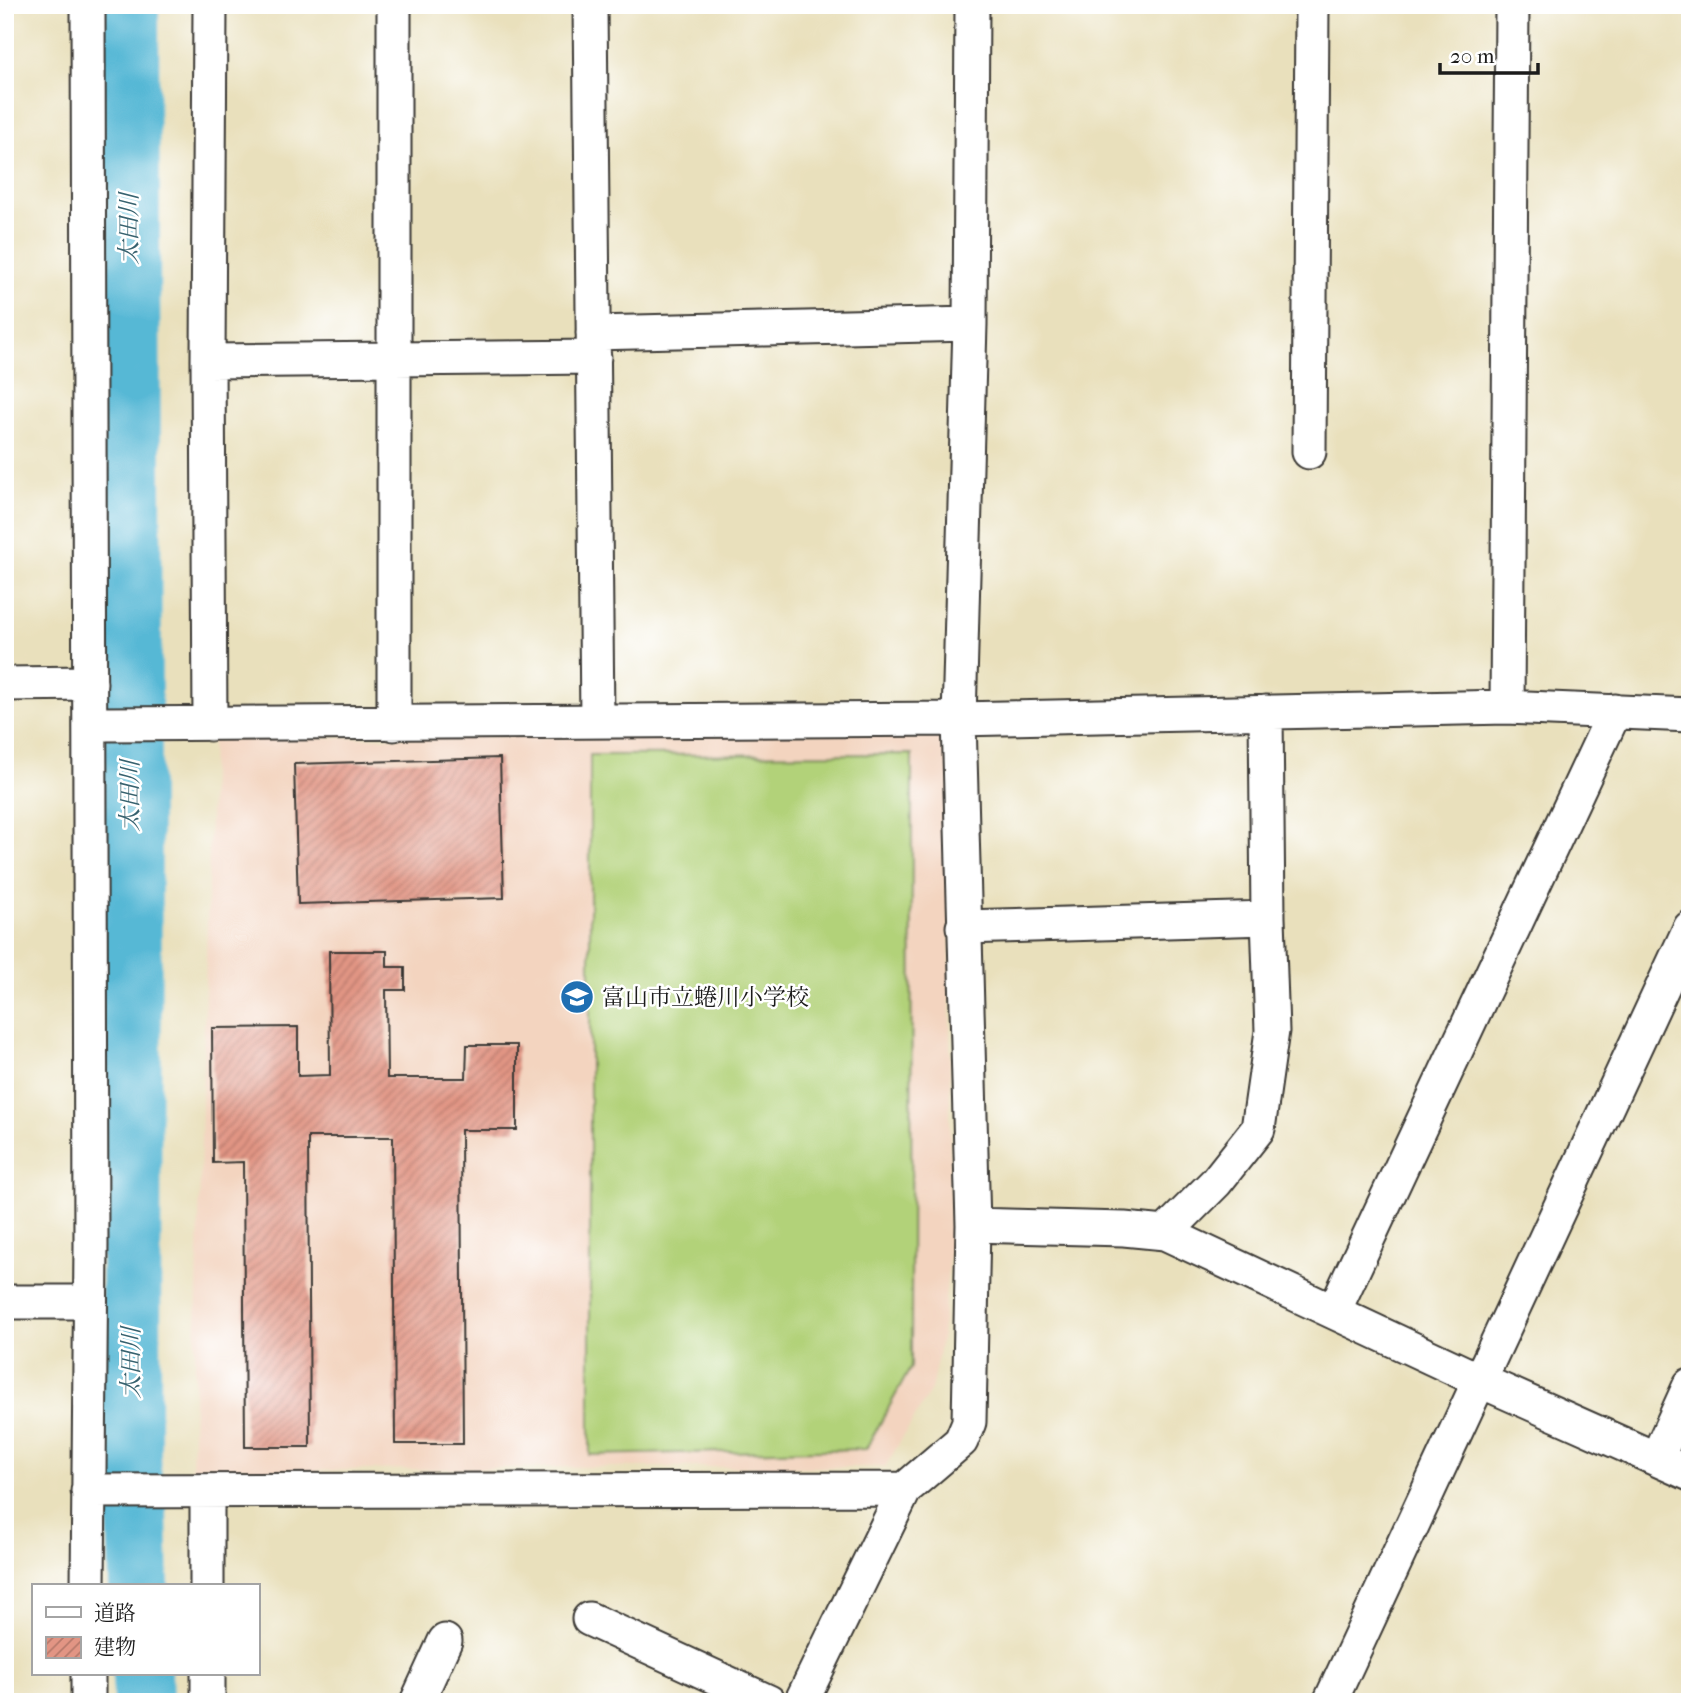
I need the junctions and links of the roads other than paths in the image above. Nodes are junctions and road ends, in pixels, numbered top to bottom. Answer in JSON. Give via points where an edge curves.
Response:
{"nodes":[{"id":1,"x":88,"y":5,"type":"edge"},
{"id":2,"x":210,"y":5,"type":"edge"},
{"id":3,"x":394,"y":5,"type":"edge"},
{"id":4,"x":590,"y":5,"type":"edge"},
{"id":5,"x":972,"y":5,"type":"edge"},
{"id":6,"x":1312,"y":5,"type":"edge"},
{"id":7,"x":1512,"y":5,"type":"edge"},
{"id":8,"x":970,"y":324,"type":"junction"},
{"id":9,"x":593,"y":345,"type":"junction"},
{"id":10,"x":394,"y":359,"type":"junction"},
{"id":11,"x":208,"y":361,"type":"junction"},
{"id":12,"x":1309,"y":452,"type":"dead end"},
{"id":13,"x":90,"y":683,"type":"junction"},
{"id":14,"x":5,"y":684,"type":"edge"},
{"id":15,"x":1507,"y":707,"type":"junction"},
{"id":16,"x":1615,"y":711,"type":"junction"},
{"id":17,"x":1266,"y":712,"type":"junction"},
{"id":18,"x":1690,"y":715,"type":"edge"},
{"id":19,"x":959,"y":719,"type":"junction"},
{"id":20,"x":597,"y":721,"type":"junction"},
{"id":21,"x":211,"y":723,"type":"junction"},
{"id":22,"x":394,"y":724,"type":"junction"},
{"id":23,"x":96,"y":726,"type":"junction"},
{"id":24,"x":1268,"y":918,"type":"junction"},
{"id":25,"x":963,"y":927,"type":"junction"},
{"id":26,"x":1690,"y":929,"type":"edge"},
{"id":27,"x":973,"y":1225,"type":"junction"},
{"id":28,"x":1165,"y":1233,"type":"junction"},
{"id":29,"x":5,"y":1302,"type":"edge"},
{"id":30,"x":90,"y":1302,"type":"junction"},
{"id":31,"x":1334,"y":1311,"type":"junction"},
{"id":32,"x":1481,"y":1381,"type":"junction"},
{"id":33,"x":1690,"y":1385,"type":"edge"},
{"id":34,"x":1657,"y":1458,"type":"junction"},
{"id":35,"x":1690,"y":1474,"type":"edge"},
{"id":36,"x":905,"y":1489,"type":"junction"},
{"id":37,"x":88,"y":1491,"type":"junction"},
{"id":38,"x":206,"y":1492,"type":"junction"},
{"id":39,"x":88,"y":1584,"type":"edge"},
{"id":40,"x":207,"y":1584,"type":"edge"},
{"id":41,"x":589,"y":1619,"type":"dead end"},
{"id":42,"x":444,"y":1641,"type":"dead end"},
{"id":43,"x":88,"y":1676,"type":"edge"},
{"id":44,"x":208,"y":1676,"type":"edge"},
{"id":45,"x":88,"y":1702,"type":"edge"},
{"id":46,"x":208,"y":1702,"type":"edge"},
{"id":47,"x":417,"y":1702,"type":"edge"},
{"id":48,"x":769,"y":1702,"type":"edge"},
{"id":49,"x":801,"y":1702,"type":"edge"},
{"id":50,"x":1330,"y":1702,"type":"edge"}],
"edges":[{"from":1,"to":13,"type":"street"},
{"from":2,"to":11,"type":"street"},
{"from":3,"to":10,"type":"street"},
{"from":4,"to":9,"type":"street"},
{"from":5,"to":8,"type":"street"},
{"from":6,"to":12,"type":"street"},
{"from":7,"to":15,"type":"street"},
{"from":8,"to":9,"type":"street"},
{"from":8,"to":19,"type":"street"},
{"from":9,"to":10,"type":"street"},
{"from":9,"to":20,"type":"street"},
{"from":10,"to":11,"type":"street"},
{"from":10,"to":22,"type":"street"},
{"from":11,"to":21,"type":"street"},
{"from":13,"to":14,"type":"street"},
{"from":13,"to":23,"type":"street"},
{"from":15,"to":16,"type":"street"},
{"from":15,"to":17,"type":"street"},
{"from":16,"to":18,"type":"street"},
{"from":16,"to":31,"type":"street"},
{"from":17,"to":19,"type":"street"},
{"from":17,"to":24,"type":"street"},
{"from":19,"to":20,"type":"street"},
{"from":19,"to":25,"type":"street"},
{"from":20,"to":22,"type":"street"},
{"from":21,"to":22,"type":"street"},
{"from":21,"to":23,"type":"street"},
{"from":23,"to":30,"type":"street"},
{"from":24,"to":25,"type":"street"},
{"from":24,"to":28,"type":"street","via":[[1272,1031],[1258,1129],[1216,1182]]},
{"from":25,"to":27,"type":"street"},
{"from":26,"to":32,"type":"street"},
{"from":27,"to":28,"type":"street"},
{"from":27,"to":36,"type":"street","via":[[969,1422],[961,1441]]},
{"from":28,"to":31,"type":"street"},
{"from":29,"to":30,"type":"street"},
{"from":30,"to":37,"type":"street"},
{"from":31,"to":32,"type":"street"},
{"from":32,"to":34,"type":"street"},
{"from":32,"to":50,"type":"street"},
{"from":33,"to":34,"type":"street"},
{"from":34,"to":35,"type":"street"},
{"from":36,"to":38,"type":"street"},
{"from":36,"to":49,"type":"street"},
{"from":37,"to":38,"type":"street"},
{"from":37,"to":39,"type":"street"},
{"from":38,"to":40,"type":"street"},
{"from":41,"to":48,"type":"street"},
{"from":42,"to":47,"type":"street"},
{"from":43,"to":45,"type":"street"},
{"from":44,"to":46,"type":"street"}]}
